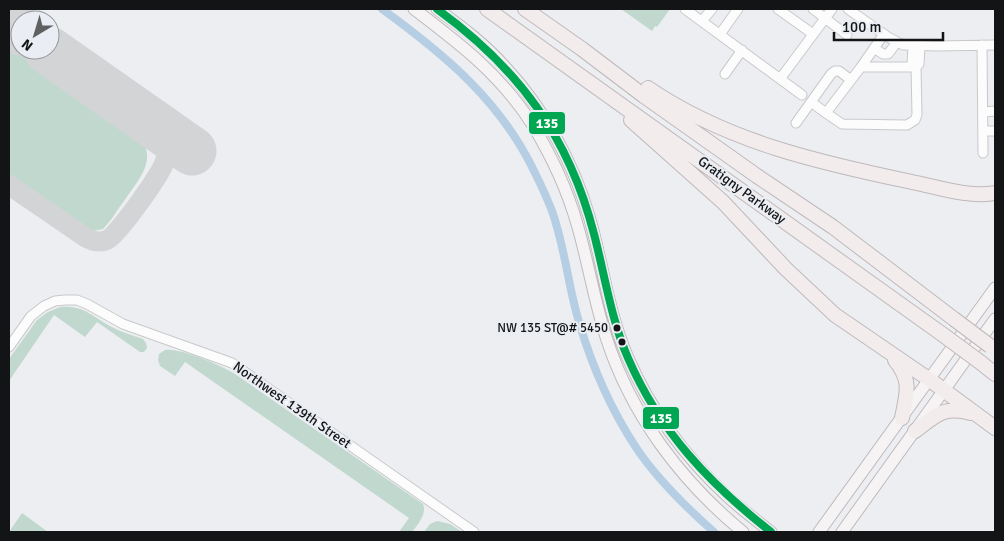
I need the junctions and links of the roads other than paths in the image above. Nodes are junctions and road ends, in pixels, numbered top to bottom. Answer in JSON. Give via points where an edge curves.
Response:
{"nodes":[{"id":1,"x":414,"y":9,"type":"edge"},
{"id":2,"x":437,"y":9,"type":"edge"},
{"id":3,"x":487,"y":9,"type":"edge"},
{"id":4,"x":525,"y":9,"type":"edge"},
{"id":5,"x":685,"y":9,"type":"edge"},
{"id":6,"x":712,"y":9,"type":"edge"},
{"id":7,"x":738,"y":9,"type":"edge"},
{"id":8,"x":778,"y":9,"type":"edge"},
{"id":9,"x":813,"y":9,"type":"edge"},
{"id":10,"x":832,"y":9,"type":"edge"},
{"id":11,"x":848,"y":9,"type":"edge"},
{"id":12,"x":825,"y":18,"type":"junction"},
{"id":13,"x":702,"y":21,"type":"junction"},
{"id":14,"x":720,"y":34,"type":"junction"},
{"id":15,"x":813,"y":34,"type":"junction"},
{"id":16,"x":884,"y":34,"type":"junction"},
{"id":17,"x":847,"y":35,"type":"dead end"},
{"id":18,"x":897,"y":42,"type":"junction"},
{"id":19,"x":982,"y":45,"type":"junction"},
{"id":20,"x":995,"y":45,"type":"edge"},
{"id":21,"x":914,"y":46,"type":"junction"},
{"id":22,"x":874,"y":48,"type":"junction"},
{"id":23,"x":582,"y":49,"type":"junction"},
{"id":24,"x":742,"y":50,"type":"junction"},
{"id":25,"x":861,"y":67,"type":"junction"},
{"id":26,"x":916,"y":68,"type":"junction"},
{"id":27,"x":725,"y":74,"type":"dead end"},
{"id":28,"x":780,"y":79,"type":"junction"},
{"id":29,"x":851,"y":80,"type":"junction"},
{"id":30,"x":592,"y":85,"type":"junction"},
{"id":31,"x":802,"y":95,"type":"dead end"},
{"id":32,"x":811,"y":102,"type":"junction"},
{"id":33,"x":995,"y":111,"type":"edge"},
{"id":34,"x":983,"y":112,"type":"junction"},
{"id":35,"x":826,"y":113,"type":"junction"},
{"id":36,"x":796,"y":122,"type":"dead end"},
{"id":37,"x":983,"y":131,"type":"junction"},
{"id":38,"x":995,"y":131,"type":"edge"},
{"id":39,"x":983,"y":153,"type":"dead end"},
{"id":40,"x":995,"y":192,"type":"edge"},
{"id":41,"x":995,"y":288,"type":"edge"},
{"id":42,"x":995,"y":319,"type":"edge"},
{"id":43,"x":994,"y":345,"type":"edge"},
{"id":44,"x":9,"y":347,"type":"edge"},
{"id":45,"x":889,"y":354,"type":"junction"},
{"id":46,"x":995,"y":374,"type":"edge"},
{"id":47,"x":930,"y":380,"type":"junction"},
{"id":48,"x":944,"y":391,"type":"junction"},
{"id":49,"x":976,"y":414,"type":"junction"},
{"id":50,"x":902,"y":418,"type":"junction"},
{"id":51,"x":995,"y":428,"type":"edge"},
{"id":52,"x":915,"y":431,"type":"junction"},
{"id":53,"x":474,"y":532,"type":"edge"},
{"id":54,"x":743,"y":532,"type":"edge"},
{"id":55,"x":771,"y":532,"type":"edge"},
{"id":56,"x":819,"y":532,"type":"edge"},
{"id":57,"x":842,"y":532,"type":"edge"}],
"edges":[{"from":1,"to":54,"type":"main road","via":[[479,61],[532,124],[564,187],[577,222],[616,365],[664,452],[719,512]]},
{"from":2,"to":55,"type":"main road","via":[[469,32],[506,68],[526,92],[562,149],[589,215],[618,333],[654,408],[697,466],[728,497]]},
{"from":3,"to":30,"type":"highway","name":"Gratigny Parkway"},
{"from":4,"to":23,"type":"highway","name":"Gratigny Parkway"},
{"from":5,"to":13,"type":"street"},
{"from":6,"to":13,"type":"street"},
{"from":7,"to":14,"type":"street"},
{"from":8,"to":15,"type":"street"},
{"from":9,"to":12,"type":"street"},
{"from":10,"to":12,"type":"street"},
{"from":11,"to":16,"type":"street"},
{"from":12,"to":15,"type":"street"},
{"from":12,"to":17,"type":"street"},
{"from":13,"to":14,"type":"street"},
{"from":14,"to":24,"type":"street"},
{"from":15,"to":28,"type":"street"},
{"from":16,"to":18,"type":"street"},
{"from":16,"to":22,"type":"street"},
{"from":18,"to":21,"type":"street"},
{"from":18,"to":22,"type":"street","via":[[888,54]]},
{"from":19,"to":20,"type":"street"},
{"from":19,"to":21,"type":"street"},
{"from":19,"to":34,"type":"street"},
{"from":21,"to":26,"type":"street","via":[[919,64]]},
{"from":22,"to":25,"type":"street"},
{"from":23,"to":40,"type":"highway","via":[[685,111],[778,150],[837,167],[960,192]]},
{"from":23,"to":43,"type":"highway","name":"Gratigny Parkway","bridge":true},
{"from":24,"to":27,"type":"street"},
{"from":24,"to":28,"type":"street"},
{"from":25,"to":26,"type":"street"},
{"from":25,"to":29,"type":"street"},
{"from":26,"to":35,"type":"street","via":[[917,115],[911,123],[842,124]]},
{"from":28,"to":31,"type":"street"},
{"from":29,"to":32,"type":"street","via":[[834,71]]},
{"from":29,"to":35,"type":"street"},
{"from":30,"to":45,"type":"highway","via":[[723,202],[835,315]]},
{"from":30,"to":46,"type":"highway","name":"Gratigny Parkway","bridge":true},
{"from":32,"to":35,"type":"street"},
{"from":32,"to":36,"type":"street"},
{"from":33,"to":34,"type":"street"},
{"from":34,"to":37,"type":"street"},
{"from":37,"to":38,"type":"street"},
{"from":37,"to":39,"type":"street"},
{"from":41,"to":47,"type":"main road"},
{"from":42,"to":48,"type":"main road"},
{"from":44,"to":53,"type":"street","name":"Northwest 139th Street","via":[[31,316],[55,301],[77,300],[122,324],[232,363]]},
{"from":45,"to":47,"type":"highway"},
{"from":45,"to":50,"type":"highway","via":[[902,368],[908,382]]},
{"from":47,"to":48,"type":"highway"},
{"from":47,"to":50,"type":"main road"},
{"from":48,"to":49,"type":"highway"},
{"from":48,"to":52,"type":"main road"},
{"from":49,"to":51,"type":"highway"},
{"from":49,"to":52,"type":"highway","via":[[959,409],[945,410]]},
{"from":50,"to":56,"type":"main road"},
{"from":52,"to":57,"type":"main road"}]}
